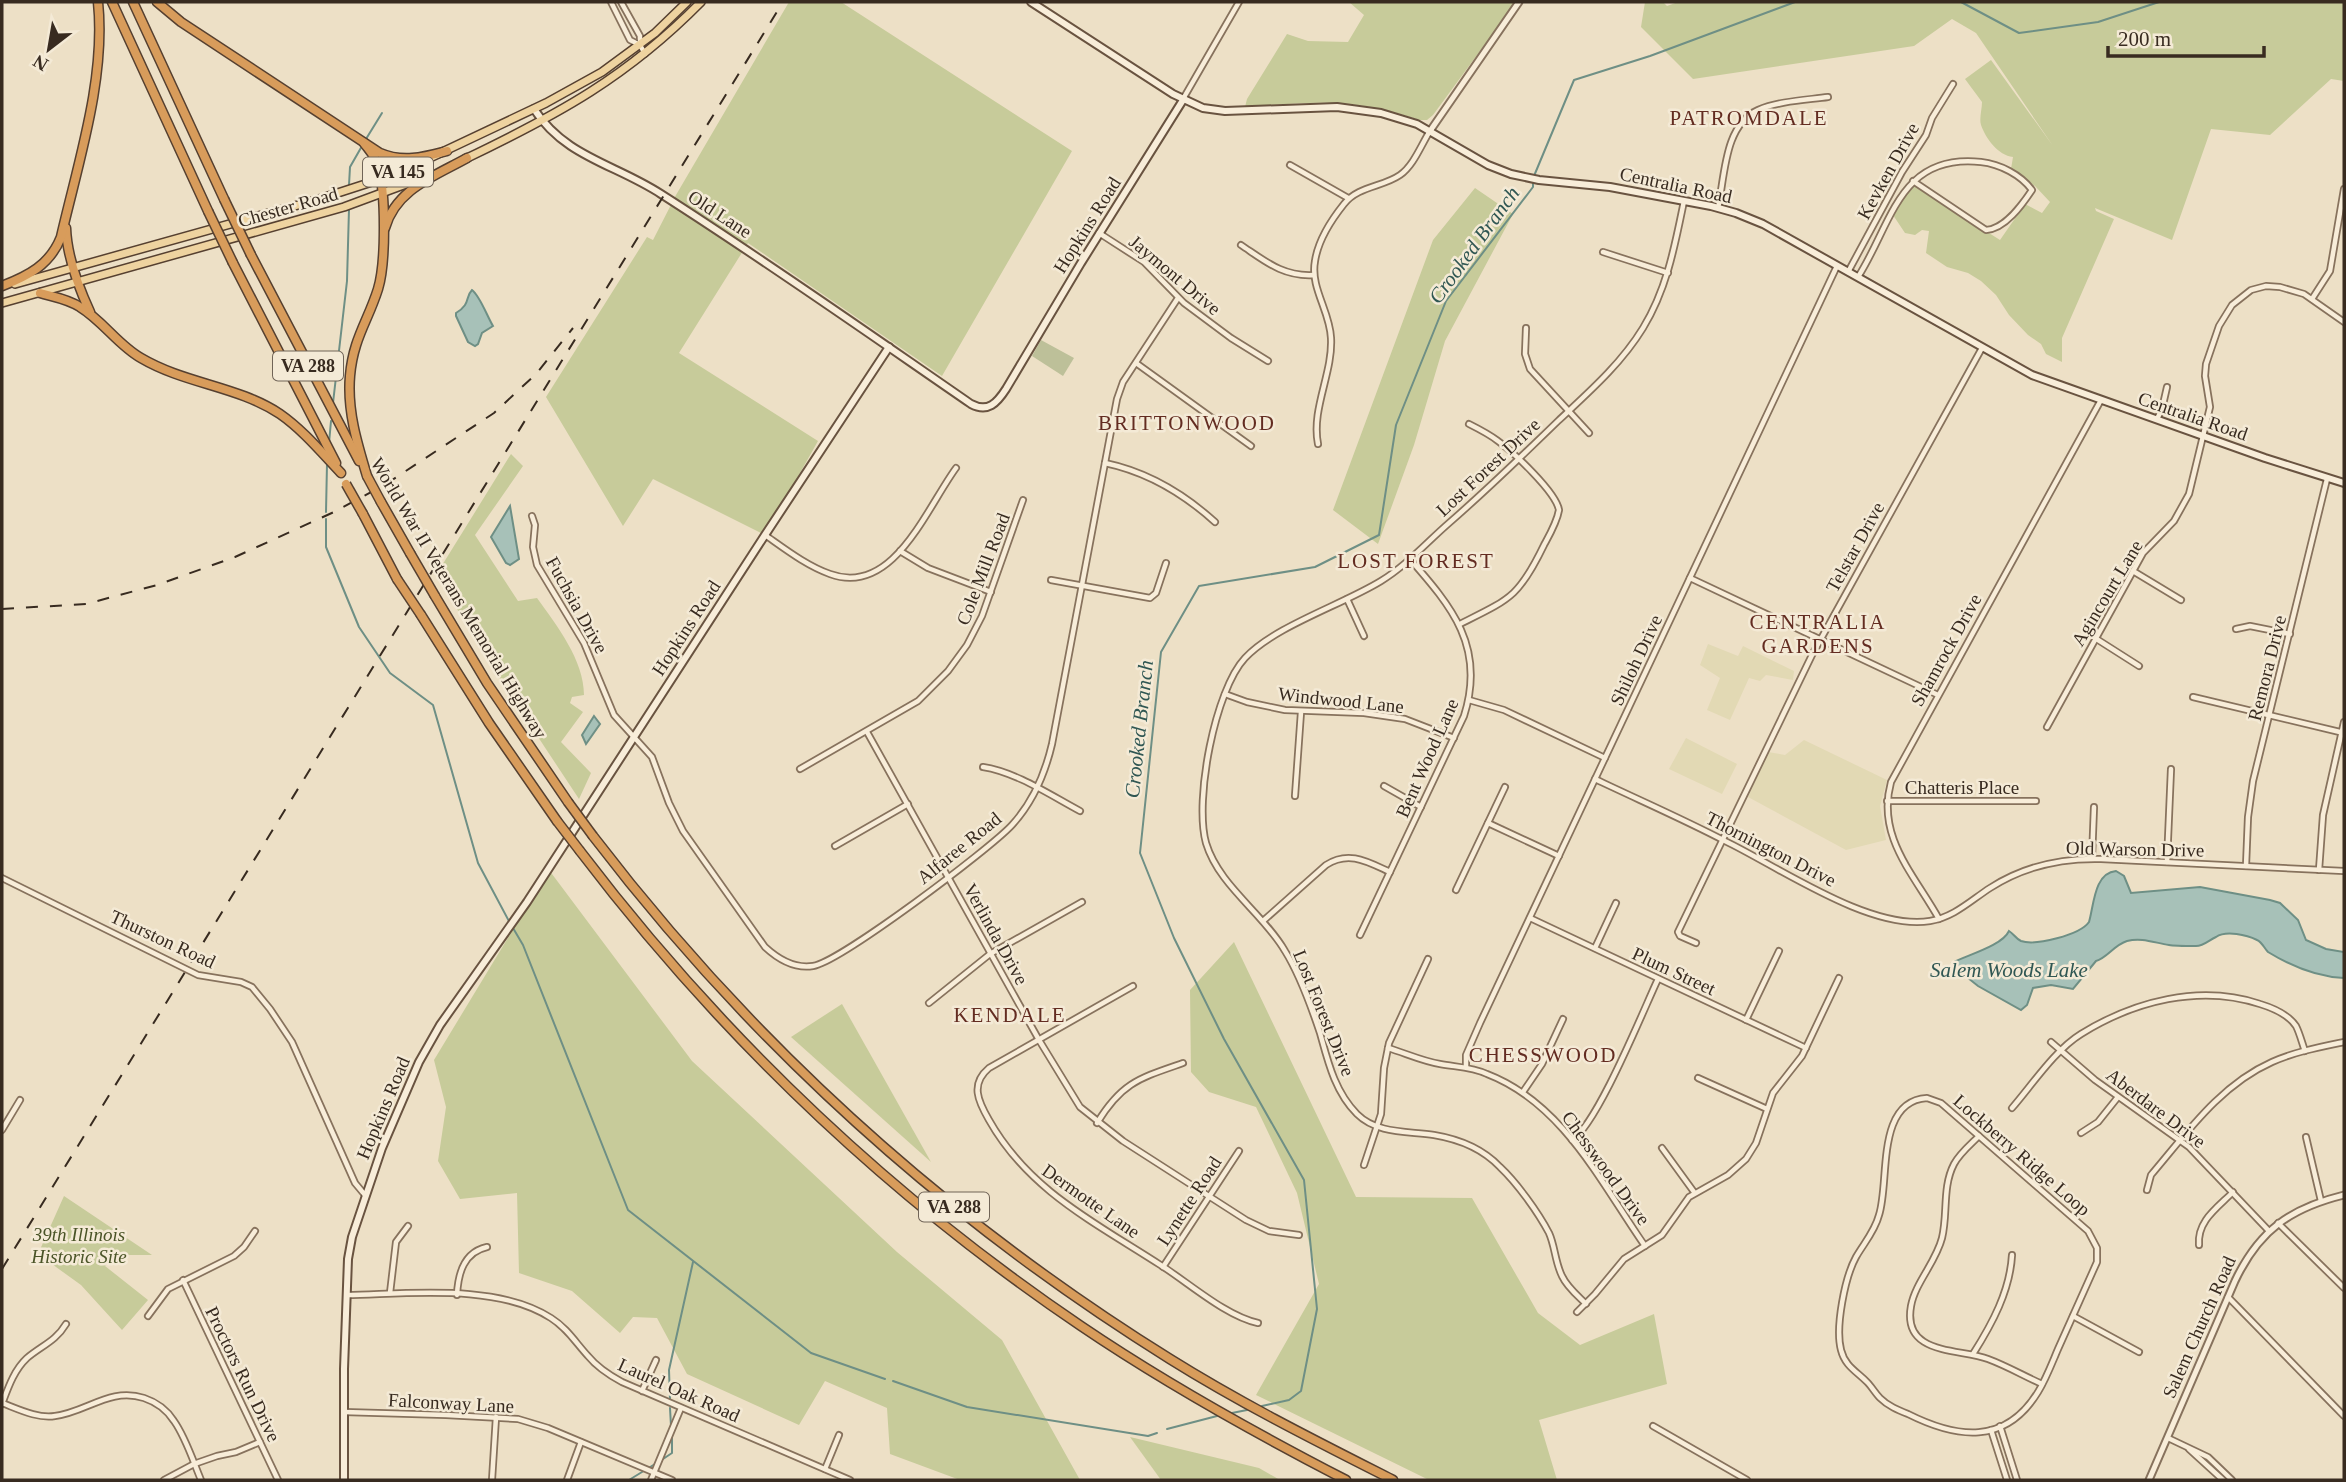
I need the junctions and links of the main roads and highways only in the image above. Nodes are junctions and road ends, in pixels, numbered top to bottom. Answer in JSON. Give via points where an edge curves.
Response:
{"nodes":[{"id":1,"x":98,"y":2,"type":"edge"},
{"id":2,"x":112,"y":2,"type":"edge"},
{"id":3,"x":133,"y":2,"type":"edge"},
{"id":4,"x":157,"y":2,"type":"edge"},
{"id":5,"x":687,"y":2,"type":"edge"},
{"id":6,"x":701,"y":2,"type":"edge"},
{"id":7,"x":1031,"y":2,"type":"edge"},
{"id":8,"x":1183,"y":100,"type":"junction"},
{"id":9,"x":534,"y":108,"type":"junction"},
{"id":10,"x":542,"y":121,"type":"junction"},
{"id":11,"x":364,"y":143,"type":"junction"},
{"id":12,"x":447,"y":150,"type":"junction"},
{"id":13,"x":467,"y":158,"type":"junction"},
{"id":14,"x":381,"y":179,"type":"junction"},
{"id":15,"x":382,"y":195,"type":"junction"},
{"id":16,"x":66,"y":214,"type":"junction"},
{"id":17,"x":384,"y":235,"type":"junction"},
{"id":18,"x":73,"y":267,"type":"junction"},
{"id":19,"x":78,"y":282,"type":"junction"},
{"id":20,"x":2,"y":286,"type":"edge"},
{"id":21,"x":40,"y":293,"type":"junction"},
{"id":22,"x":2,"y":303,"type":"edge"},
{"id":23,"x":92,"y":318,"type":"junction"},
{"id":24,"x":890,"y":347,"type":"junction"},
{"id":25,"x":341,"y":473,"type":"junction"},
{"id":26,"x":367,"y":476,"type":"junction"},
{"id":27,"x":2344,"y":483,"type":"edge"},
{"id":28,"x":344,"y":1480,"type":"edge"},
{"id":29,"x":1346,"y":1480,"type":"edge"},
{"id":30,"x":1393,"y":1480,"type":"edge"}],
"edges":[{"from":1,"to":16,"type":"highway","via":[[98,64]]},
{"from":2,"to":25,"type":"highway","name":"World War II Veterans Memorial Highway","number":"VA 288","bridge":true,"via":[[233,263]]},
{"from":3,"to":26,"type":"highway","name":"World War II Veterans Memorial Highway","number":"VA 288","bridge":true,"via":[[251,255]]},
{"from":4,"to":11,"type":"highway"},
{"from":5,"to":9,"type":"main road","name":"Chester Road","number":"VA 145","via":[[603,72]]},
{"from":6,"to":10,"type":"main road","name":"Chester Road","number":"VA 145","via":[[645,55]]},
{"from":7,"to":8,"type":"main road","name":"Centralia Road"},
{"from":8,"to":24,"type":"main road","name":"Hopkins Road","via":[[994,405],[975,407]]},
{"from":8,"to":27,"type":"main road","name":"Centralia Road","via":[[1225,111],[1354,108],[1403,119],[1488,165],[1525,177],[1718,208],[1763,225],[2032,375]]},
{"from":9,"to":10,"type":"main road","name":"Old Lane"},
{"from":9,"to":12,"type":"main road","name":"Chester Road","number":"VA 145"},
{"from":10,"to":13,"type":"main road","name":"Chester Road","number":"VA 145"},
{"from":10,"to":24,"type":"main road","name":"Old Lane","via":[[564,142],[662,194]]},
{"from":11,"to":12,"type":"highway","via":[[401,159]]},
{"from":11,"to":14,"type":"highway","via":[[377,162]]},
{"from":12,"to":14,"type":"main road","name":"Chester Road","number":"VA 145"},
{"from":13,"to":15,"type":"main road","name":"Chester Road","number":"VA 145"},
{"from":13,"to":17,"type":"highway","via":[[405,194],[389,216]]},
{"from":14,"to":15,"type":"highway"},
{"from":14,"to":18,"type":"main road","name":"Chester Road","number":"VA 145"},
{"from":15,"to":17,"type":"highway"},
{"from":15,"to":19,"type":"main road","name":"Chester Road","number":"VA 145"},
{"from":16,"to":18,"type":"highway"},
{"from":16,"to":20,"type":"highway","via":[[49,259]]},
{"from":17,"to":26,"type":"highway","via":[[381,280],[359,333],[350,376],[352,421]]},
{"from":18,"to":19,"type":"highway"},
{"from":18,"to":20,"type":"main road","name":"Chester Road","number":"VA 145"},
{"from":19,"to":21,"type":"main road","name":"Chester Road","number":"VA 145"},
{"from":19,"to":23,"type":"highway"},
{"from":21,"to":22,"type":"main road","name":"Chester Road","number":"VA 145"},
{"from":21,"to":23,"type":"highway","via":[[72,303]]},
{"from":23,"to":25,"type":"highway","via":[[152,364],[278,413]]},
{"from":24,"to":28,"type":"main road","name":"Hopkins Road","via":[[429,1043],[393,1121],[352,1237]]},
{"from":25,"to":29,"type":"highway","name":"World War II Veterans Memorial Highway","number":"VA 288","bridge":true,"via":[[397,579],[513,759],[658,949],[725,1023],[813,1111],[914,1201],[1037,1296],[1226,1416]]},
{"from":26,"to":30,"type":"highway","name":"World War II Veterans Memorial Highway","number":"VA 288","bridge":true,"via":[[487,683],[568,803],[678,941],[822,1092],[949,1203],[1064,1290],[1171,1360]]}]}
